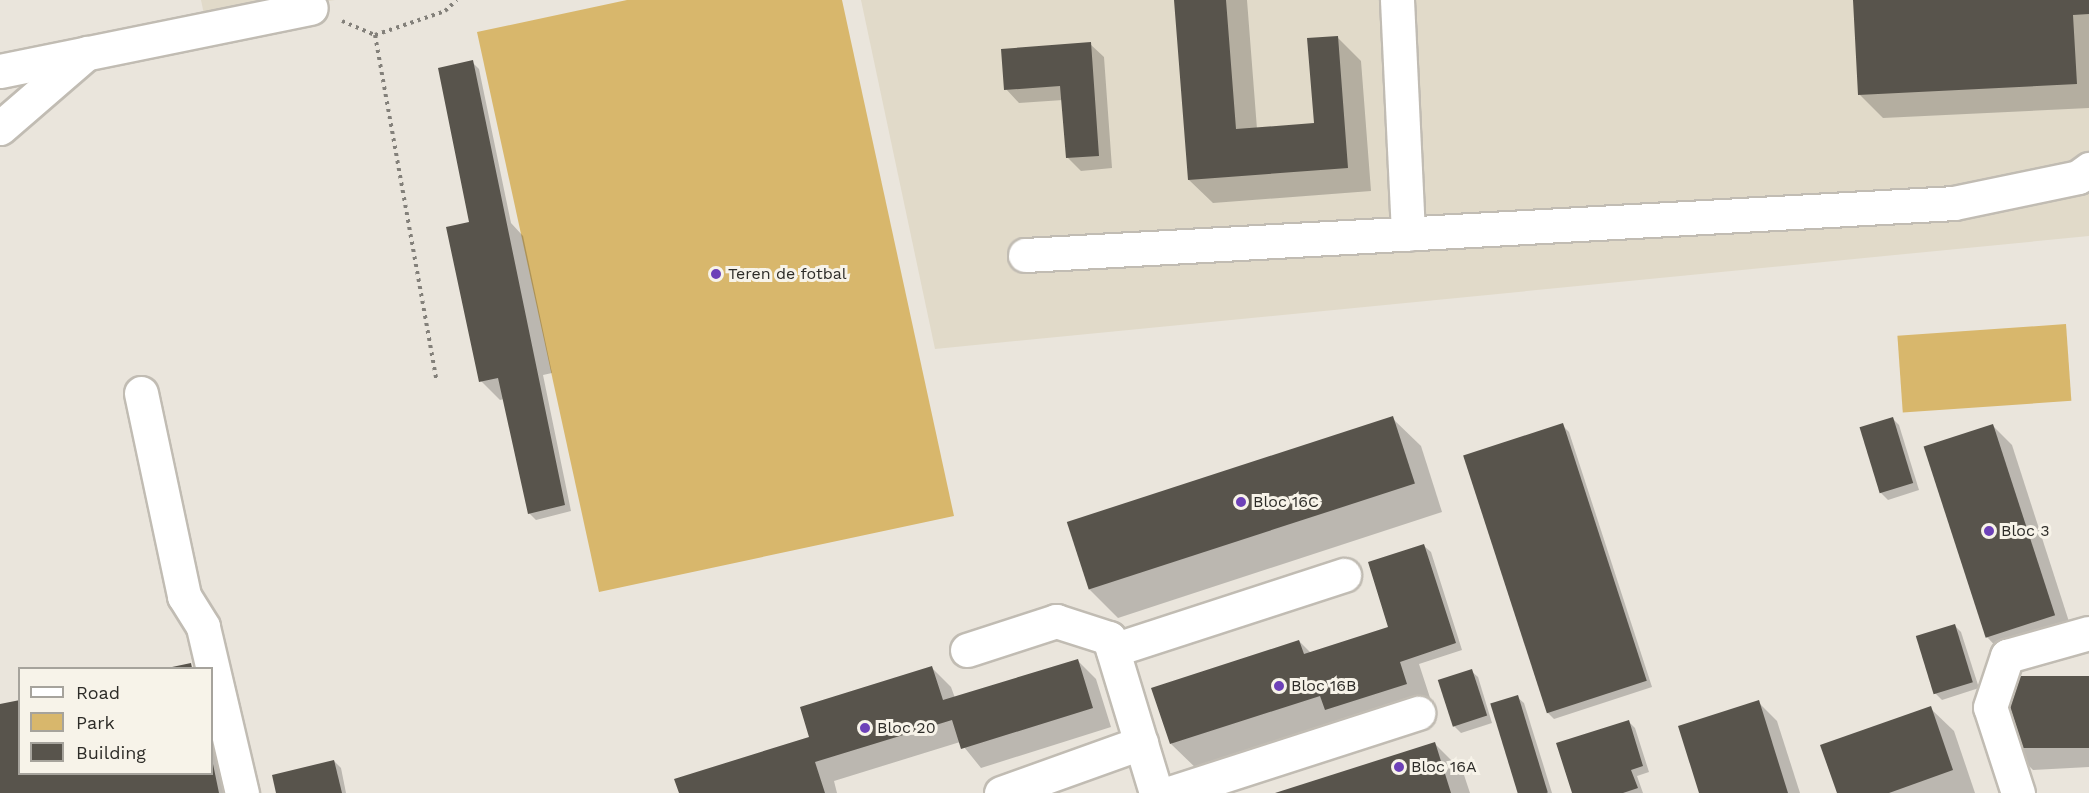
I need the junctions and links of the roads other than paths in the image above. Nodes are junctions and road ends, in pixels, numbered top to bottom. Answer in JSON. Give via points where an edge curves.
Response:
{"nodes":[{"id":1,"x":1397,"y":0,"type":"edge"},
{"id":2,"x":311,"y":8,"type":"road end"},
{"id":3,"x":89,"y":52,"type":"junction"},
{"id":4,"x":2,"y":61,"type":"edge"},
{"id":5,"x":0,"y":128,"type":"edge"},
{"id":6,"x":2089,"y":169,"type":"edge"},
{"id":7,"x":1408,"y":234,"type":"junction"},
{"id":8,"x":1025,"y":255,"type":"dead end"},
{"id":9,"x":141,"y":393,"type":"dead end"},
{"id":10,"x":1344,"y":575,"type":"dead end"},
{"id":11,"x":2089,"y":633,"type":"edge"},
{"id":12,"x":967,"y":650,"type":"dead end"},
{"id":13,"x":1113,"y":650,"type":"junction"},
{"id":14,"x":212,"y":667,"type":"edge"},
{"id":15,"x":213,"y":670,"type":"edge"},
{"id":16,"x":1418,"y":713,"type":"dead end"},
{"id":17,"x":1141,"y":743,"type":"junction"},
{"id":18,"x":1009,"y":792,"type":"edge"},
{"id":19,"x":242,"y":793,"type":"edge"},
{"id":20,"x":1156,"y":793,"type":"edge"},
{"id":21,"x":1170,"y":793,"type":"edge"},
{"id":22,"x":2018,"y":793,"type":"edge"}],
"edges":[{"from":1,"to":7,"type":"lane"},
{"from":2,"to":3,"type":"lane"},
{"from":3,"to":4,"type":"lane"},
{"from":3,"to":5,"type":"lane"},
{"from":6,"to":7,"type":"lane","via":[[2078,177],[1954,203]]},
{"from":7,"to":8,"type":"lane"},
{"from":9,"to":14,"type":"lane","via":[[184,596],[203,627]]},
{"from":10,"to":13,"type":"lane"},
{"from":11,"to":22,"type":"lane","via":[[2007,656],[1990,707]]},
{"from":12,"to":13,"type":"lane","via":[[1056,621],[1109,638]]},
{"from":13,"to":17,"type":"lane"},
{"from":15,"to":19,"type":"lane"},
{"from":16,"to":21,"type":"lane"},
{"from":17,"to":18,"type":"lane"},
{"from":17,"to":20,"type":"lane"}]}
